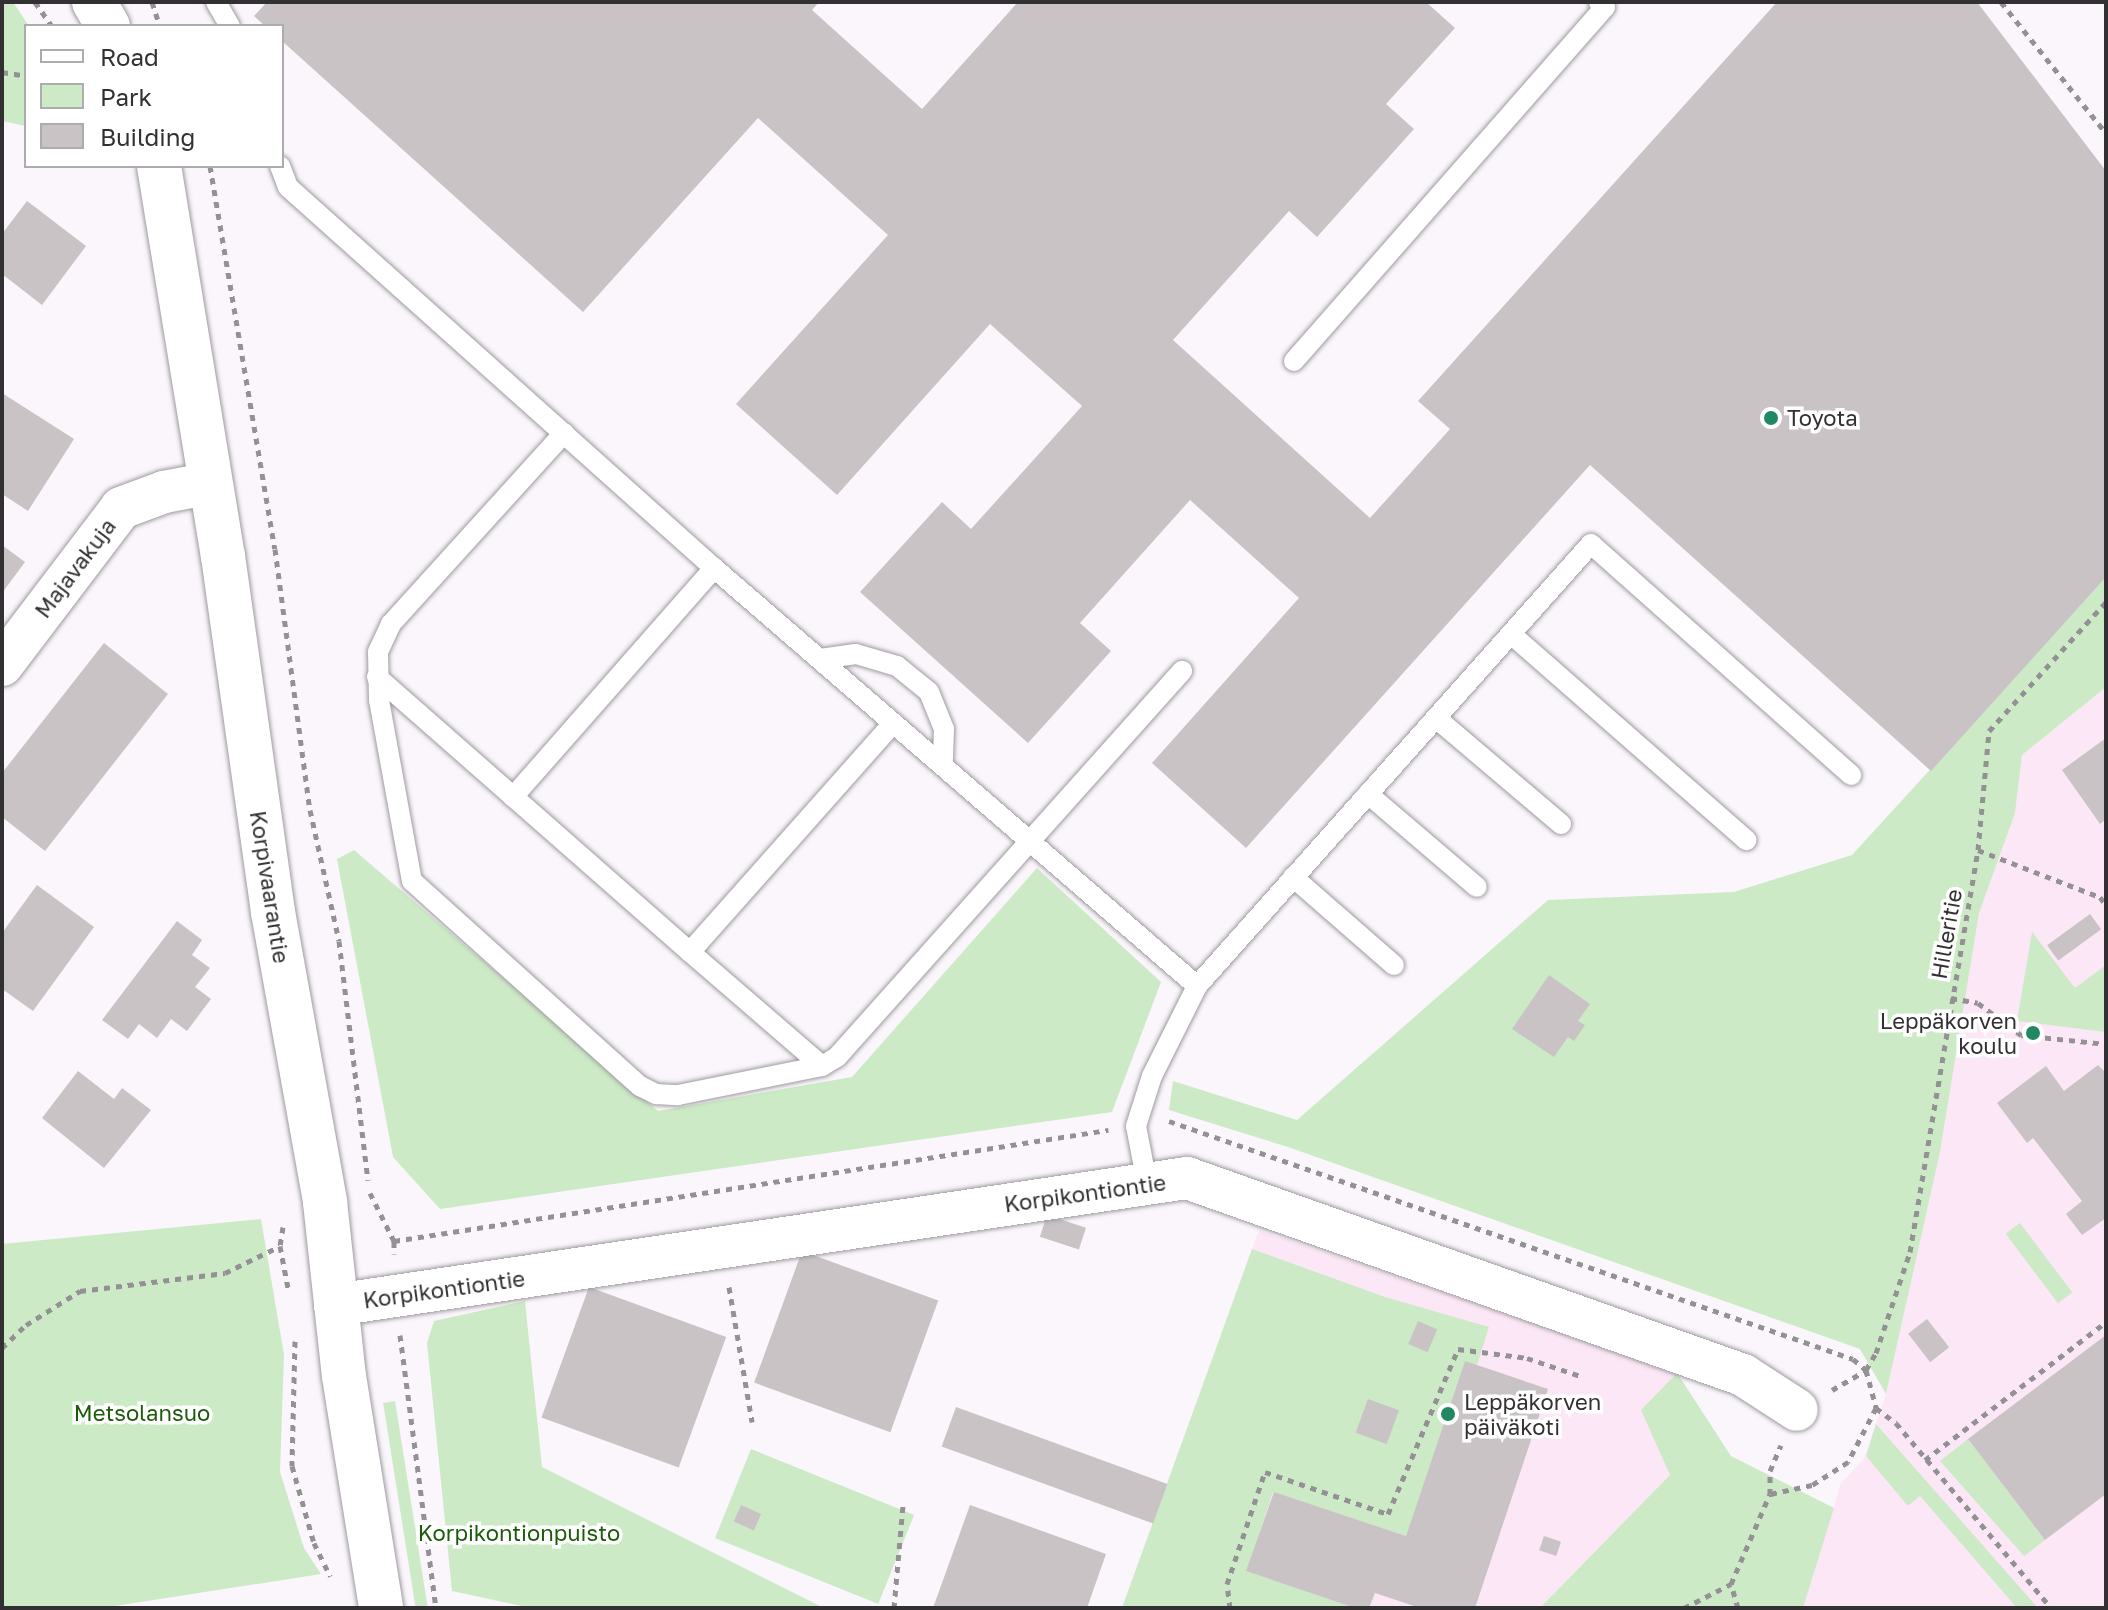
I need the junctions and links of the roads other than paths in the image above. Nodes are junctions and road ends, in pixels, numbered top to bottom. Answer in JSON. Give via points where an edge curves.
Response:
{"nodes":[{"id":1,"x":94,"y":2,"type":"edge"},
{"id":2,"x":216,"y":2,"type":"edge"},
{"id":3,"x":1599,"y":2,"type":"edge"},
{"id":4,"x":107,"y":24,"type":"edge"},
{"id":5,"x":229,"y":24,"type":"edge"},
{"id":6,"x":159,"y":168,"type":"edge"},
{"id":7,"x":281,"y":168,"type":"edge"},
{"id":8,"x":1294,"y":361,"type":"dead end"},
{"id":9,"x":564,"y":433,"type":"junction"},
{"id":10,"x":211,"y":483,"type":"junction"},
{"id":11,"x":714,"y":568,"type":"junction"},
{"id":12,"x":1511,"y":634,"type":"junction"},
{"id":13,"x":820,"y":659,"type":"junction"},
{"id":14,"x":2,"y":665,"type":"edge"},
{"id":15,"x":1182,"y":671,"type":"dead end"},
{"id":16,"x":377,"y":677,"type":"junction"},
{"id":17,"x":1436,"y":718,"type":"junction"},
{"id":18,"x":893,"y":723,"type":"junction"},
{"id":19,"x":943,"y":765,"type":"junction"},
{"id":20,"x":1851,"y":775,"type":"dead end"},
{"id":21,"x":1368,"y":794,"type":"junction"},
{"id":22,"x":513,"y":797,"type":"junction"},
{"id":23,"x":1561,"y":824,"type":"dead end"},
{"id":24,"x":1029,"y":840,"type":"junction"},
{"id":25,"x":1746,"y":840,"type":"dead end"},
{"id":26,"x":1293,"y":877,"type":"junction"},
{"id":27,"x":1477,"y":887,"type":"dead end"},
{"id":28,"x":690,"y":952,"type":"junction"},
{"id":29,"x":1394,"y":965,"type":"dead end"},
{"id":30,"x":1197,"y":986,"type":"junction"},
{"id":31,"x":822,"y":1066,"type":"junction"},
{"id":32,"x":1147,"y":1183,"type":"junction"},
{"id":33,"x":335,"y":1305,"type":"junction"},
{"id":34,"x":1797,"y":1410,"type":"road end"},
{"id":35,"x":381,"y":1608,"type":"edge"}],
"edges":[{"from":1,"to":4,"type":"street"},
{"from":2,"to":5,"type":"lane"},
{"from":3,"to":8,"type":"lane","via":[[1605,7]]},
{"from":6,"to":10,"type":"street","name":"Korpivaarantie"},
{"from":7,"to":9,"type":"lane","via":[[288,187]]},
{"from":9,"to":11,"type":"lane"},
{"from":9,"to":16,"type":"lane","via":[[391,624],[378,652]]},
{"from":10,"to":14,"type":"street","name":"Majavakuja","via":[[121,508]]},
{"from":10,"to":33,"type":"street","name":"Korpivaarantie","via":[[273,912],[325,1202]]},
{"from":11,"to":13,"type":"lane"},
{"from":11,"to":22,"type":"lane"},
{"from":12,"to":17,"type":"lane"},
{"from":12,"to":20,"type":"lane","via":[[1591,544]]},
{"from":12,"to":25,"type":"lane"},
{"from":13,"to":18,"type":"lane"},
{"from":13,"to":19,"type":"lane","via":[[856,654],[897,666],[929,692],[944,729]]},
{"from":15,"to":24,"type":"lane"},
{"from":16,"to":22,"type":"lane"},
{"from":16,"to":31,"type":"lane","via":[[412,881],[640,1086],[678,1095]]},
{"from":17,"to":21,"type":"lane"},
{"from":17,"to":23,"type":"lane"},
{"from":18,"to":19,"type":"lane"},
{"from":18,"to":28,"type":"lane"},
{"from":19,"to":24,"type":"lane"},
{"from":21,"to":26,"type":"lane"},
{"from":21,"to":27,"type":"lane"},
{"from":22,"to":28,"type":"lane"},
{"from":24,"to":30,"type":"lane"},
{"from":24,"to":31,"type":"lane","via":[[851,1045]]},
{"from":26,"to":29,"type":"lane"},
{"from":26,"to":30,"type":"lane"},
{"from":28,"to":31,"type":"lane"},
{"from":30,"to":32,"type":"lane","via":[[1152,1076],[1136,1126]]},
{"from":32,"to":33,"type":"street","name":"Korpikontiontie"},
{"from":32,"to":34,"type":"street","name":"Korpikontiontie","via":[[1187,1178],[1217,1188],[1743,1375]]},
{"from":33,"to":35,"type":"street","name":"Korpivaarantie"}]}
